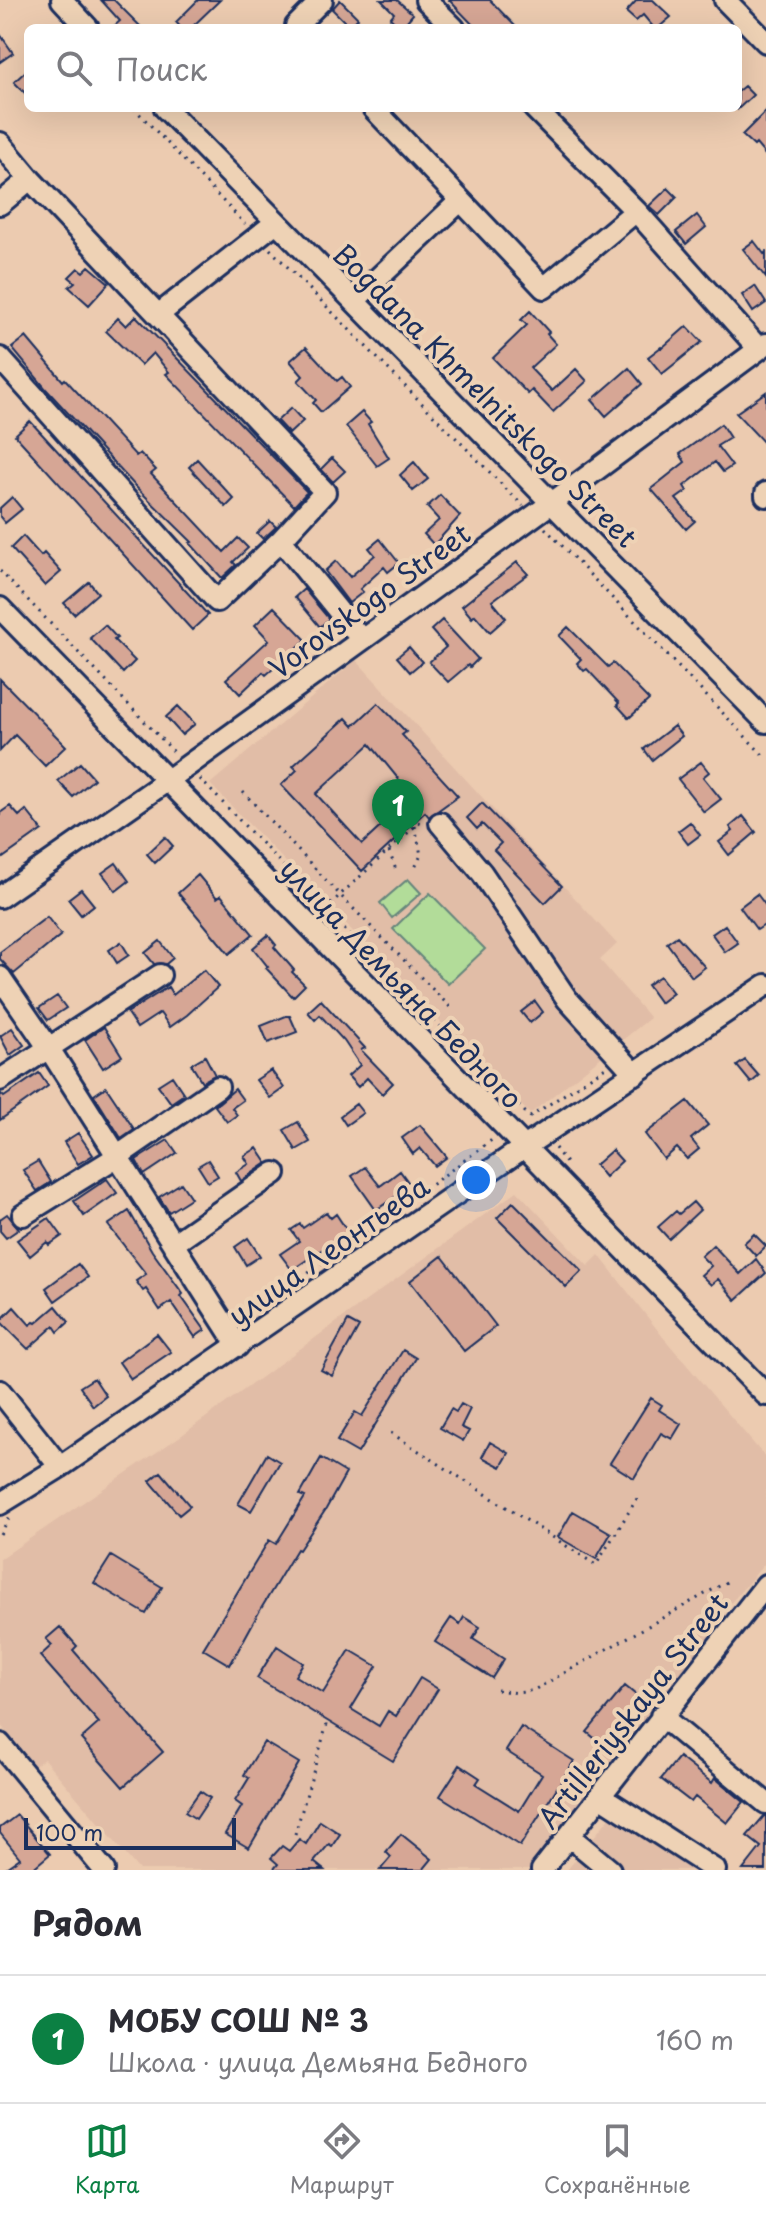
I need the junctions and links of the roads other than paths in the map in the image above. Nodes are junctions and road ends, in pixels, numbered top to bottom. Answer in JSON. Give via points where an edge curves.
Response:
{"nodes":[{"id":1,"x":62,"y":0,"type":"edge"},
{"id":2,"x":322,"y":0,"type":"edge"},
{"id":3,"x":426,"y":0,"type":"edge"},
{"id":4,"x":725,"y":0,"type":"edge"},
{"id":5,"x":84,"y":24,"type":"edge"},
{"id":6,"x":298,"y":24,"type":"edge"},
{"id":7,"x":450,"y":24,"type":"edge"},
{"id":8,"x":766,"y":42,"type":"edge"},
{"id":9,"x":169,"y":112,"type":"edge"},
{"id":10,"x":377,"y":112,"type":"edge"},
{"id":11,"x":538,"y":112,"type":"edge"},
{"id":12,"x":0,"y":143,"type":"edge"},
{"id":13,"x":30,"y":179,"type":"junction"},
{"id":14,"x":460,"y":201,"type":"junction"},
{"id":15,"x":0,"y":204,"type":"edge"},
{"id":16,"x":636,"y":211,"type":"junction"},
{"id":17,"x":275,"y":223,"type":"junction"},
{"id":18,"x":355,"y":300,"type":"junction"},
{"id":19,"x":158,"y":315,"type":"junction"},
{"id":20,"x":762,"y":346,"type":"edge"},
{"id":21,"x":0,"y":358,"type":"edge"},
{"id":22,"x":553,"y":502,"type":"junction"},
{"id":23,"x":281,"y":540,"type":"junction"},
{"id":24,"x":0,"y":608,"type":"edge"},
{"id":25,"x":362,"y":640,"type":"junction"},
{"id":26,"x":766,"y":722,"type":"edge"},
{"id":27,"x":168,"y":780,"type":"junction"},
{"id":28,"x":432,"y":820,"type":"road end"},
{"id":29,"x":0,"y":897,"type":"edge"},
{"id":30,"x":160,"y":975,"type":"dead end"},
{"id":31,"x":0,"y":977,"type":"edge"},
{"id":32,"x":766,"y":985,"type":"edge"},
{"id":33,"x":48,"y":1047,"type":"junction"},
{"id":34,"x":635,"y":1074,"type":"junction"},
{"id":35,"x":0,"y":1080,"type":"edge"},
{"id":36,"x":218,"y":1087,"type":"dead end"},
{"id":37,"x":523,"y":1148,"type":"junction"},
{"id":38,"x":118,"y":1156,"type":"junction"},
{"id":39,"x":275,"y":1173,"type":"dead end"},
{"id":40,"x":23,"y":1215,"type":"dead end"},
{"id":41,"x":173,"y":1244,"type":"junction"},
{"id":42,"x":238,"y":1346,"type":"junction"},
{"id":43,"x":0,"y":1391,"type":"edge"},
{"id":44,"x":766,"y":1395,"type":"edge"},
{"id":45,"x":60,"y":1467,"type":"junction"},
{"id":46,"x":0,"y":1504,"type":"edge"},
{"id":47,"x":766,"y":1585,"type":"edge"},
{"id":48,"x":758,"y":1611,"type":"edge"},
{"id":49,"x":661,"y":1716,"type":"junction"},
{"id":50,"x":0,"y":1744,"type":"edge"},
{"id":51,"x":602,"y":1797,"type":"junction"},
{"id":52,"x":766,"y":1803,"type":"edge"},
{"id":53,"x":569,"y":1836,"type":"junction"},
{"id":54,"x":104,"y":1870,"type":"edge"},
{"id":55,"x":542,"y":1870,"type":"edge"},
{"id":56,"x":610,"y":1870,"type":"edge"},
{"id":57,"x":715,"y":1870,"type":"edge"}],
"edges":[{"from":1,"to":5,"type":"street"},
{"from":2,"to":6,"type":"street"},
{"from":3,"to":7,"type":"street"},
{"from":4,"to":8,"type":"street"},
{"from":9,"to":17,"type":"street","name":"Bogdana Khmelnitskogo Street"},
{"from":10,"to":14,"type":"street"},
{"from":11,"to":16,"type":"street"},
{"from":12,"to":13,"type":"street"},
{"from":13,"to":15,"type":"street"},
{"from":13,"to":19,"type":"street"},
{"from":14,"to":16,"type":"street","via":[[544,288]]},
{"from":14,"to":18,"type":"street"},
{"from":16,"to":20,"type":"street"},
{"from":17,"to":18,"type":"street","name":"Bogdana Khmelnitskogo Street"},
{"from":17,"to":19,"type":"street"},
{"from":18,"to":22,"type":"street","name":"Bogdana Khmelnitskogo Street"},
{"from":19,"to":23,"type":"street","via":[[325,492]]},
{"from":20,"to":22,"type":"street","name":"Vorovskogo Street"},
{"from":21,"to":23,"type":"street","via":[[217,601]]},
{"from":22,"to":25,"type":"street","name":"Vorovskogo Street"},
{"from":22,"to":26,"type":"street","name":"Bogdana Khmelnitskogo Street"},
{"from":23,"to":25,"type":"street"},
{"from":24,"to":27,"type":"street","name":"улица Демьяна Бедного"},
{"from":25,"to":27,"type":"street","name":"Vorovskogo Street"},
{"from":27,"to":29,"type":"street","name":"Vorovskogo Street"},
{"from":27,"to":37,"type":"street","name":"улица Демьяна Бедного"},
{"from":28,"to":34,"type":"street","via":[[482,873],[567,999]]},
{"from":30,"to":33,"type":"street"},
{"from":31,"to":33,"type":"street"},
{"from":32,"to":34,"type":"street","name":"улица Леонтьева"},
{"from":33,"to":35,"type":"street"},
{"from":33,"to":38,"type":"street"},
{"from":34,"to":37,"type":"street","name":"улица Леонтьева"},
{"from":36,"to":38,"type":"street"},
{"from":37,"to":42,"type":"street","name":"улица Леонтьева"},
{"from":37,"to":44,"type":"street","name":"улица Демьяна Бедного"},
{"from":38,"to":40,"type":"street"},
{"from":38,"to":41,"type":"street"},
{"from":39,"to":41,"type":"street"},
{"from":41,"to":42,"type":"street"},
{"from":42,"to":45,"type":"street","name":"улица Леонтьева"},
{"from":43,"to":45,"type":"street"},
{"from":45,"to":46,"type":"street","name":"улица Леонтьева"},
{"from":47,"to":48,"type":"street","name":"Artilleriyskaya Street"},
{"from":48,"to":49,"type":"street","name":"Artilleriyskaya Street"},
{"from":49,"to":51,"type":"street","name":"Artilleriyskaya Street"},
{"from":49,"to":52,"type":"street"},
{"from":50,"to":54,"type":"street"},
{"from":51,"to":53,"type":"street","name":"Artilleriyskaya Street"},
{"from":51,"to":57,"type":"street"},
{"from":53,"to":55,"type":"street","name":"Artilleriyskaya Street"},
{"from":53,"to":56,"type":"street"}]}
